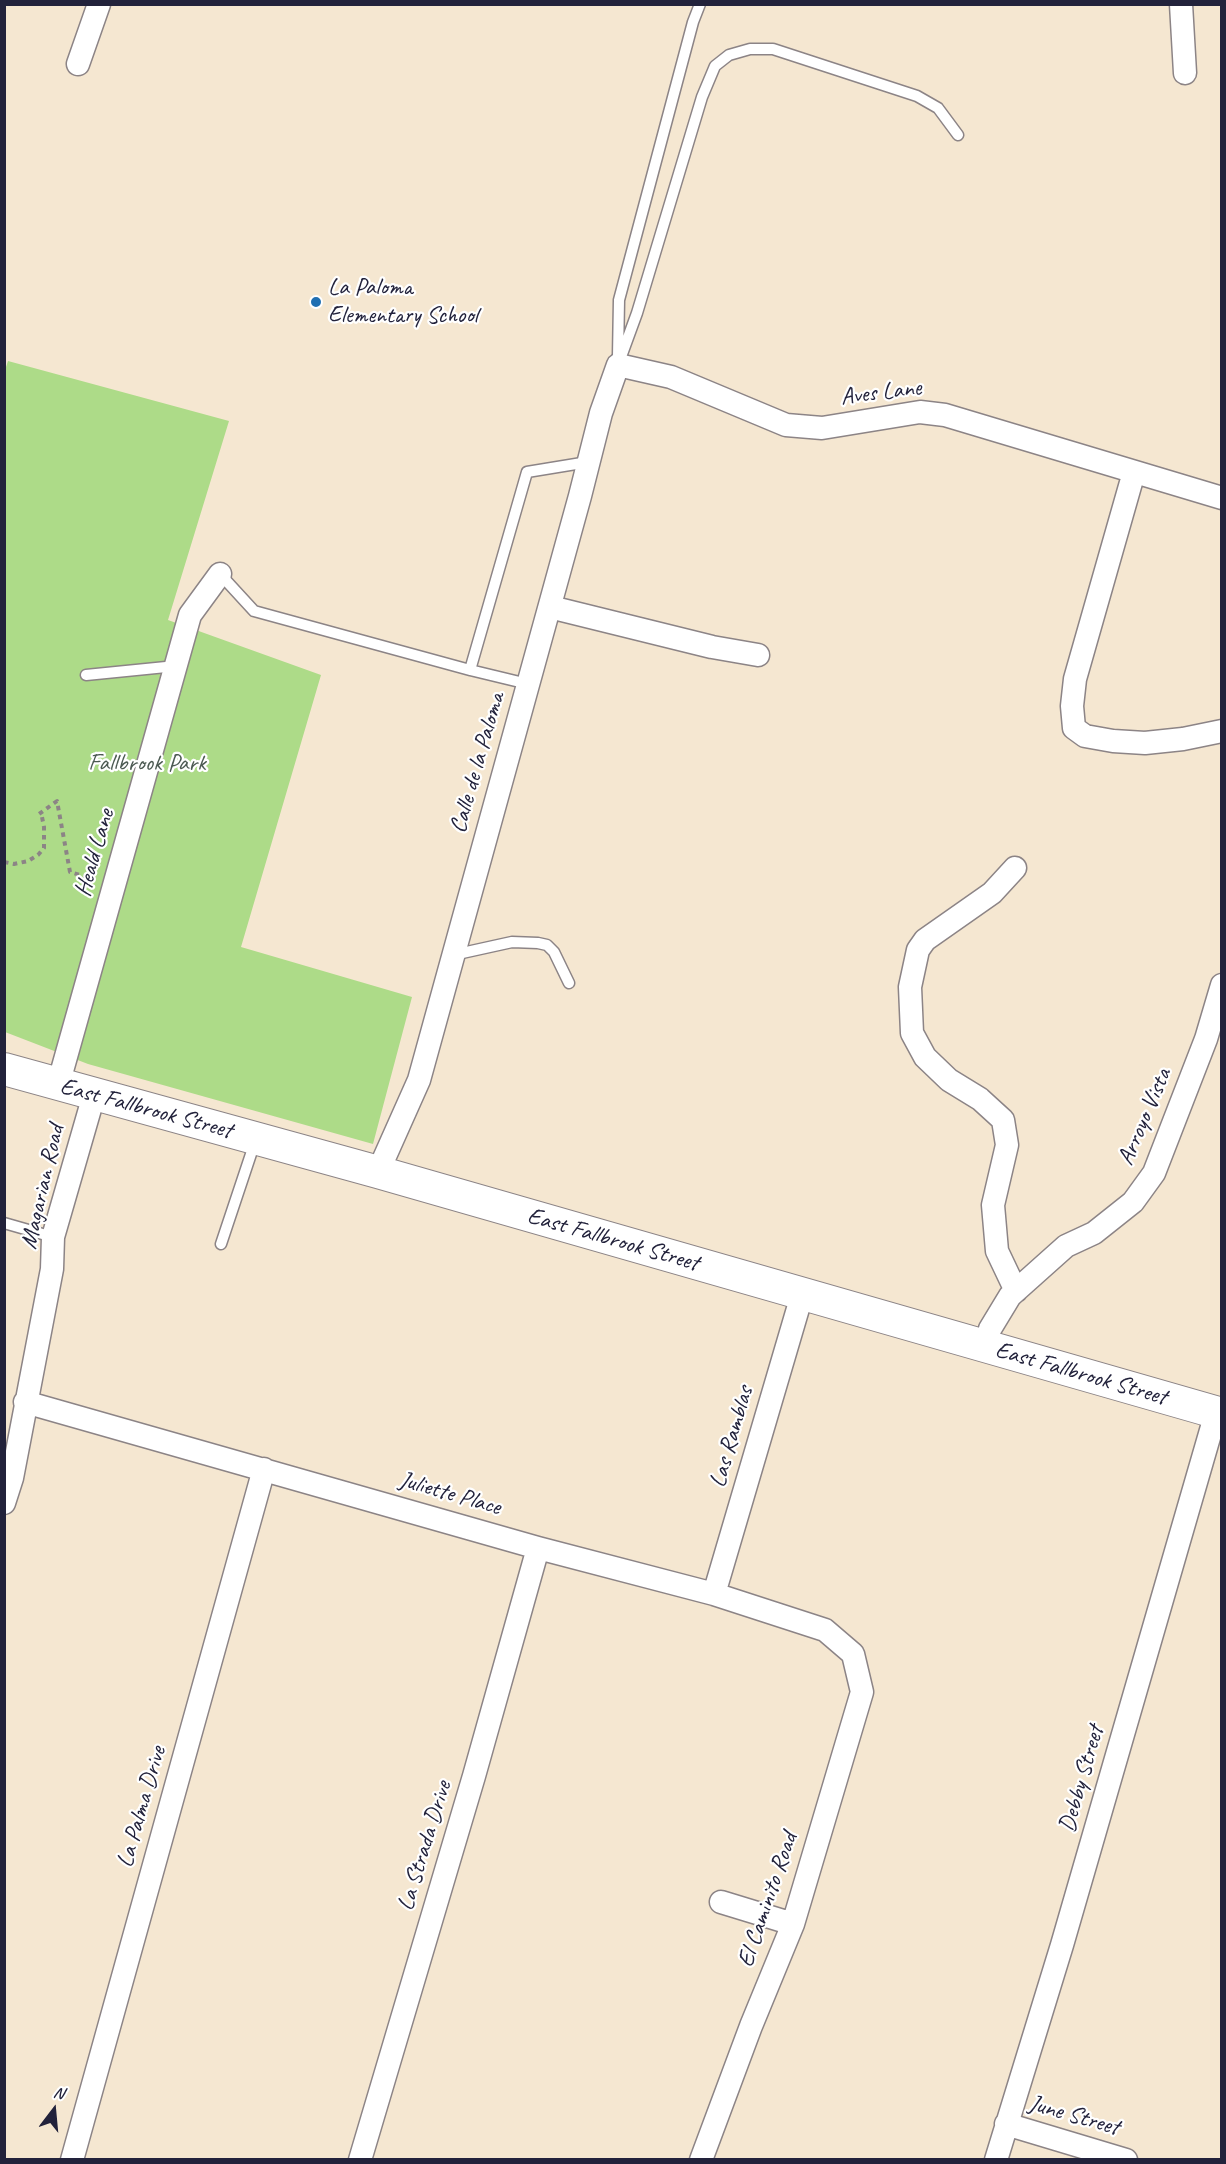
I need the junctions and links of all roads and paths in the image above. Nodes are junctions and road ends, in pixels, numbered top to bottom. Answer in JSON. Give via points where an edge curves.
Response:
{"nodes":[{"id":1,"x":99,"y":4,"type":"edge"},
{"id":2,"x":700,"y":4,"type":"edge"},
{"id":3,"x":1180,"y":4,"type":"edge"},
{"id":4,"x":78,"y":64,"type":"dead end"},
{"id":5,"x":1185,"y":73,"type":"dead end"},
{"id":6,"x":958,"y":135,"type":"dead end"},
{"id":7,"x":618,"y":365,"type":"junction"},
{"id":8,"x":588,"y":462,"type":"junction"},
{"id":9,"x":1134,"y":472,"type":"junction"},
{"id":10,"x":1221,"y":498,"type":"edge"},
{"id":11,"x":219,"y":574,"type":"joint"},
{"id":12,"x":550,"y":606,"type":"junction"},
{"id":13,"x":758,"y":655,"type":"dead end"},
{"id":14,"x":177,"y":666,"type":"junction"},
{"id":15,"x":470,"y":670,"type":"junction"},
{"id":16,"x":86,"y":675,"type":"dead end"},
{"id":17,"x":528,"y":684,"type":"junction"},
{"id":18,"x":1221,"y":731,"type":"edge"},
{"id":19,"x":4,"y":862,"type":"edge"},
{"id":20,"x":1015,"y":868,"type":"dead end"},
{"id":21,"x":114,"y":884,"type":"junction"},
{"id":22,"x":453,"y":956,"type":"junction"},
{"id":23,"x":569,"y":983,"type":"dead end"},
{"id":24,"x":1221,"y":985,"type":"edge"},
{"id":25,"x":4,"y":1069,"type":"edge"},
{"id":26,"x":58,"y":1085,"type":"junction"},
{"id":27,"x":94,"y":1095,"type":"junction"},
{"id":28,"x":256,"y":1139,"type":"junction"},
{"id":29,"x":378,"y":1172,"type":"junction"},
{"id":30,"x":4,"y":1223,"type":"edge"},
{"id":31,"x":54,"y":1237,"type":"junction"},
{"id":32,"x":221,"y":1244,"type":"dead end"},
{"id":33,"x":1016,"y":1291,"type":"junction"},
{"id":34,"x":802,"y":1295,"type":"junction"},
{"id":35,"x":985,"y":1346,"type":"junction"},
{"id":36,"x":25,"y":1402,"type":"junction"},
{"id":37,"x":1219,"y":1414,"type":"edge"},
{"id":38,"x":264,"y":1469,"type":"junction"},
{"id":39,"x":4,"y":1503,"type":"edge"},
{"id":40,"x":538,"y":1548,"type":"junction"},
{"id":41,"x":714,"y":1594,"type":"junction"},
{"id":42,"x":853,"y":1654,"type":"joint"},
{"id":43,"x":721,"y":1902,"type":"dead end"},
{"id":44,"x":793,"y":1924,"type":"junction"},
{"id":45,"x":1006,"y":2124,"type":"junction"},
{"id":46,"x":72,"y":2160,"type":"edge"},
{"id":47,"x":360,"y":2160,"type":"edge"},
{"id":48,"x":701,"y":2160,"type":"edge"},
{"id":49,"x":996,"y":2160,"type":"edge"},
{"id":50,"x":1126,"y":2160,"type":"edge"}],
"edges":[{"from":1,"to":4,"type":"street"},
{"from":2,"to":7,"type":"lane","via":[[619,300]]},
{"from":3,"to":5,"type":"street"},
{"from":6,"to":7,"type":"lane","via":[[938,108],[916,96],[773,49],[729,55],[715,66],[702,97]]},
{"from":7,"to":8,"type":"street","name":"Calle de la Paloma"},
{"from":7,"to":9,"type":"street","name":"Aves Lane","via":[[671,377],[786,425],[822,428],[920,412],[945,415]]},
{"from":8,"to":12,"type":"street","name":"Calle de la Paloma"},
{"from":8,"to":15,"type":"lane","via":[[527,472]]},
{"from":9,"to":10,"type":"street","name":"Aves Lane"},
{"from":9,"to":18,"type":"street","via":[[1075,678],[1074,728],[1085,736],[1145,743]]},
{"from":11,"to":14,"type":"street","name":"Heald Lane","via":[[190,615]]},
{"from":11,"to":15,"type":"lane","via":[[254,611]]},
{"from":12,"to":13,"type":"street"},
{"from":12,"to":17,"type":"street","name":"Calle de la Paloma"},
{"from":14,"to":16,"type":"lane"},
{"from":14,"to":21,"type":"street","name":"Heald Lane"},
{"from":15,"to":17,"type":"lane"},
{"from":17,"to":22,"type":"street","name":"Calle de la Paloma"},
{"from":19,"to":21,"type":"path","via":[[14,864],[38,855],[44,848],[44,827],[39,814],[57,801],[70,872]]},
{"from":20,"to":33,"type":"street","via":[[992,893],[925,940],[918,950],[910,987],[912,1033],[925,1058],[1003,1120],[1006,1146],[993,1205],[997,1251]]},
{"from":21,"to":26,"type":"street","name":"Heald Lane"},
{"from":22,"to":23,"type":"lane","via":[[512,942],[547,945]]},
{"from":22,"to":29,"type":"street","name":"Calle de la Paloma","via":[[419,1080]]},
{"from":24,"to":33,"type":"street","name":"Arroyo Vista","via":[[1206,1039],[1154,1173],[1133,1202],[1094,1233],[1066,1246]]},
{"from":25,"to":26,"type":"main road","name":"East Fallbrook Street"},
{"from":26,"to":27,"type":"main road","name":"East Fallbrook Street"},
{"from":27,"to":28,"type":"main road","name":"East Fallbrook Street"},
{"from":27,"to":31,"type":"street","name":"Magarian Road"},
{"from":28,"to":29,"type":"main road","name":"East Fallbrook Street"},
{"from":28,"to":32,"type":"lane"},
{"from":29,"to":34,"type":"main road","name":"East Fallbrook Street"},
{"from":30,"to":31,"type":"lane"},
{"from":31,"to":36,"type":"street","name":"Magarian Road","via":[[52,1269]]},
{"from":33,"to":35,"type":"street","name":"Arroyo Vista","via":[[990,1329]]},
{"from":34,"to":35,"type":"main road","name":"East Fallbrook Street"},
{"from":34,"to":41,"type":"street","name":"Las Ramblas"},
{"from":35,"to":37,"type":"main road","name":"East Fallbrook Street"},
{"from":36,"to":38,"type":"street","name":"Juliette Place"},
{"from":36,"to":39,"type":"street","name":"Magarian Road"},
{"from":37,"to":45,"type":"street","name":"Debby Street"},
{"from":38,"to":40,"type":"street","name":"Juliette Place"},
{"from":38,"to":46,"type":"street","name":"La Palma Drive"},
{"from":40,"to":41,"type":"street","name":"Juliette Place"},
{"from":40,"to":47,"type":"street","name":"La Strada Drive"},
{"from":41,"to":42,"type":"street","name":"Juliette Place","via":[[825,1630]]},
{"from":42,"to":44,"type":"street","name":"El Caminito Road","via":[[862,1692]]},
{"from":43,"to":44,"type":"street"},
{"from":44,"to":48,"type":"street","name":"El Caminito Road"},
{"from":45,"to":49,"type":"street","name":"Debby Street"},
{"from":45,"to":50,"type":"street","name":"June Street"}]}
